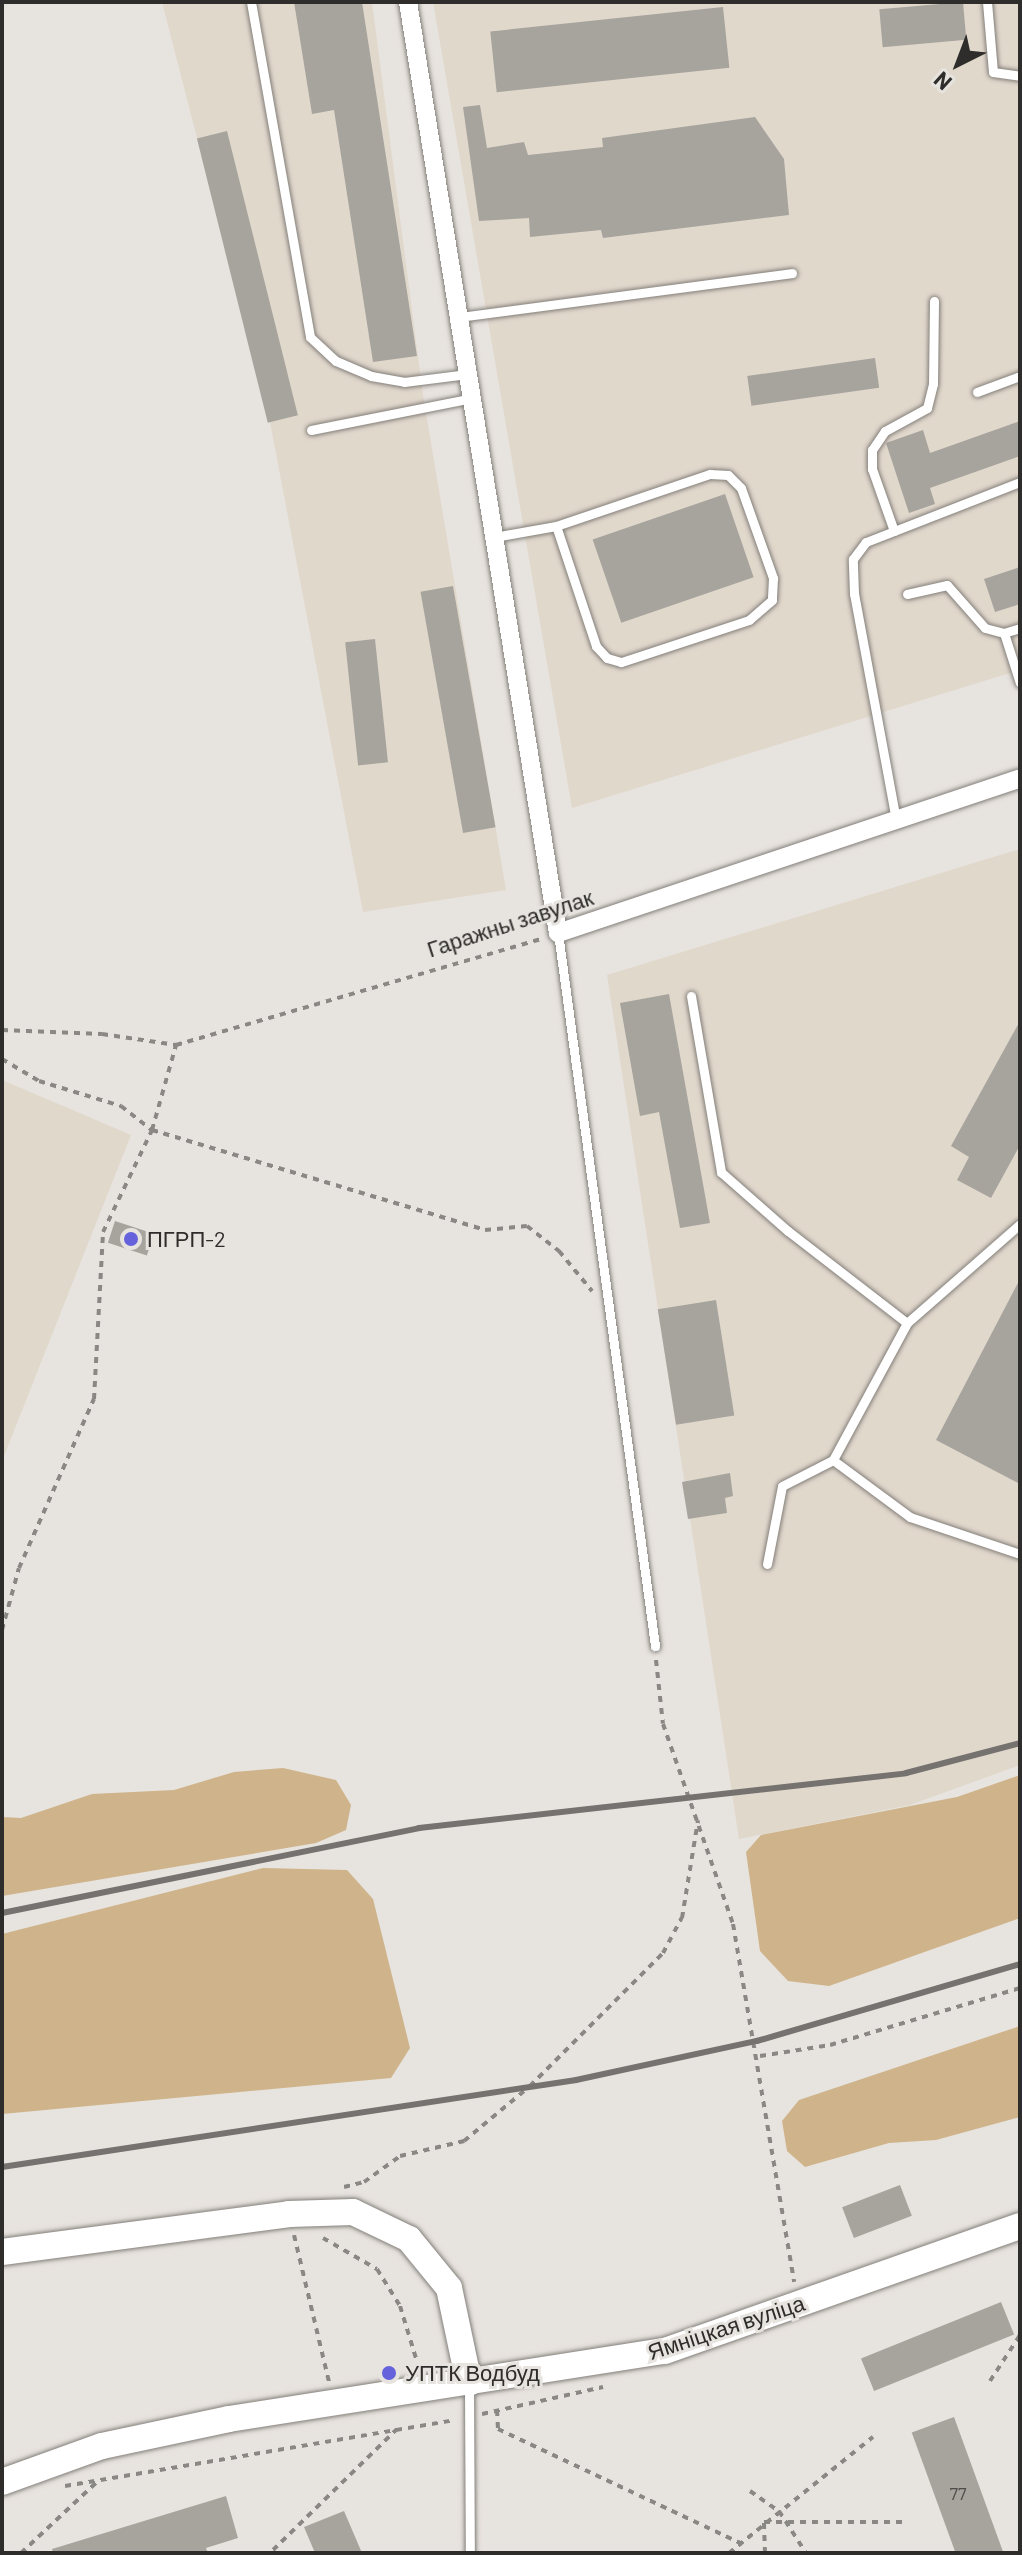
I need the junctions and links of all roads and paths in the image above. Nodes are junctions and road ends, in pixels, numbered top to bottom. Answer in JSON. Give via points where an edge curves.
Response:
{"nodes":[{"id":1,"x":251,"y":2,"type":"edge"},
{"id":2,"x":408,"y":2,"type":"edge"},
{"id":3,"x":987,"y":2,"type":"edge"},
{"id":4,"x":1020,"y":76,"type":"edge"},
{"id":5,"x":792,"y":273,"type":"dead end"},
{"id":6,"x":934,"y":301,"type":"dead end"},
{"id":7,"x":459,"y":317,"type":"junction"},
{"id":8,"x":468,"y":374,"type":"junction"},
{"id":9,"x":1020,"y":376,"type":"edge"},
{"id":10,"x":977,"y":392,"type":"dead end"},
{"id":11,"x":472,"y":398,"type":"junction"},
{"id":12,"x":311,"y":430,"type":"dead end"},
{"id":13,"x":1020,"y":482,"type":"edge"},
{"id":14,"x":556,"y":526,"type":"junction"},
{"id":15,"x":894,"y":531,"type":"junction"},
{"id":16,"x":494,"y":537,"type":"junction"},
{"id":17,"x":907,"y":594,"type":"dead end"},
{"id":18,"x":1020,"y":628,"type":"edge"},
{"id":19,"x":1004,"y":633,"type":"junction"},
{"id":20,"x":1020,"y":683,"type":"edge"},
{"id":21,"x":1020,"y":778,"type":"edge"},
{"id":22,"x":896,"y":820,"type":"junction"},
{"id":23,"x":558,"y":933,"type":"junction"},
{"id":24,"x":691,"y":996,"type":"dead end"},
{"id":25,"x":2,"y":1030,"type":"edge"},
{"id":26,"x":176,"y":1045,"type":"junction"},
{"id":27,"x":2,"y":1059,"type":"edge"},
{"id":28,"x":152,"y":1130,"type":"junction"},
{"id":29,"x":1020,"y":1224,"type":"edge"},
{"id":30,"x":606,"y":1308,"type":"junction"},
{"id":31,"x":907,"y":1323,"type":"junction"},
{"id":32,"x":833,"y":1460,"type":"junction"},
{"id":33,"x":1019,"y":1551,"type":"edge"},
{"id":34,"x":767,"y":1564,"type":"dead end"},
{"id":35,"x":2,"y":1630,"type":"edge"},
{"id":36,"x":655,"y":1646,"type":"joint"},
{"id":37,"x":698,"y":1820,"type":"junction"},
{"id":38,"x":1020,"y":1988,"type":"edge"},
{"id":39,"x":760,"y":2056,"type":"junction"},
{"id":40,"x":340,"y":2188,"type":"dead end"},
{"id":41,"x":1020,"y":2226,"type":"edge"},
{"id":42,"x":307,"y":2233,"type":"dead end"},
{"id":43,"x":322,"y":2237,"type":"dead end"},
{"id":44,"x":2,"y":2252,"type":"edge"},
{"id":45,"x":798,"y":2304,"type":"junction"},
{"id":46,"x":1020,"y":2335,"type":"edge"},
{"id":47,"x":990,"y":2381,"type":"dead end"},
{"id":48,"x":469,"y":2383,"type":"junction"},
{"id":49,"x":425,"y":2391,"type":"junction"},
{"id":50,"x":334,"y":2404,"type":"junction"},
{"id":51,"x":497,"y":2410,"type":"dead end"},
{"id":52,"x":435,"y":2424,"type":"dead end"},
{"id":53,"x":397,"y":2429,"type":"dead end"},
{"id":54,"x":873,"y":2437,"type":"dead end"},
{"id":55,"x":101,"y":2478,"type":"dead end"},
{"id":56,"x":2,"y":2482,"type":"edge"},
{"id":57,"x":750,"y":2491,"type":"dead end"},
{"id":58,"x":779,"y":2511,"type":"junction"},
{"id":59,"x":764,"y":2522,"type":"junction"},
{"id":60,"x":787,"y":2522,"type":"junction"},
{"id":61,"x":907,"y":2522,"type":"dead end"},
{"id":62,"x":742,"y":2544,"type":"junction"},
{"id":63,"x":273,"y":2550,"type":"dead end"},
{"id":64,"x":21,"y":2553,"type":"edge"},
{"id":65,"x":470,"y":2553,"type":"edge"},
{"id":66,"x":729,"y":2553,"type":"edge"},
{"id":67,"x":765,"y":2553,"type":"edge"},
{"id":68,"x":806,"y":2553,"type":"edge"}],
"edges":[{"from":1,"to":8,"type":"lane","via":[[310,337],[336,361],[371,376],[404,382]]},
{"from":2,"to":7,"type":"street"},
{"from":3,"to":4,"type":"lane","via":[[993,72]]},
{"from":5,"to":7,"type":"lane"},
{"from":6,"to":15,"type":"lane","via":[[933,384],[927,408],[885,431],[872,450],[872,469]]},
{"from":7,"to":8,"type":"street"},
{"from":8,"to":11,"type":"street"},
{"from":9,"to":10,"type":"lane"},
{"from":11,"to":12,"type":"lane"},
{"from":11,"to":16,"type":"street"},
{"from":13,"to":15,"type":"lane"},
{"from":14,"to":14,"type":"lane","via":[[710,474],[728,475],[741,488],[773,578],[772,600],[749,620],[621,662],[607,658],[596,646]]},
{"from":14,"to":16,"type":"lane"},
{"from":15,"to":22,"type":"lane","via":[[866,542],[853,559],[854,594]]},
{"from":16,"to":23,"type":"street"},
{"from":17,"to":19,"type":"lane","via":[[947,585],[985,628]]},
{"from":18,"to":19,"type":"lane"},
{"from":19,"to":20,"type":"lane"},
{"from":21,"to":22,"type":"street","name":"Гаражны завулак"},
{"from":22,"to":23,"type":"street","name":"Гаражны завулак"},
{"from":23,"to":26,"type":"path","name":"Гаражны завулак"},
{"from":23,"to":30,"type":"lane"},
{"from":24,"to":31,"type":"lane","via":[[721,1172]]},
{"from":25,"to":26,"type":"path","name":"Гаражны завулак","via":[[102,1034]]},
{"from":26,"to":28,"type":"path"},
{"from":27,"to":28,"type":"path","via":[[39,1081],[121,1106]]},
{"from":28,"to":30,"type":"path","via":[[485,1230],[527,1226],[559,1251]]},
{"from":28,"to":35,"type":"path","via":[[103,1232],[94,1399],[19,1568]]},
{"from":29,"to":31,"type":"lane"},
{"from":30,"to":36,"type":"lane"},
{"from":31,"to":32,"type":"lane"},
{"from":32,"to":33,"type":"lane","via":[[910,1517]]},
{"from":32,"to":34,"type":"lane","via":[[782,1486]]},
{"from":36,"to":37,"type":"path","via":[[663,1724]]},
{"from":37,"to":39,"type":"path","via":[[733,1924]]},
{"from":37,"to":40,"type":"path","via":[[682,1918],[663,1953],[530,2086],[464,2141],[400,2156],[364,2182]]},
{"from":38,"to":39,"type":"path","via":[[830,2045]]},
{"from":39,"to":45,"type":"path"},
{"from":41,"to":45,"type":"main road","name":"Ямніцкая вуліца"},
{"from":42,"to":50,"type":"path","via":[[292,2229]]},
{"from":43,"to":49,"type":"path","via":[[377,2269],[400,2306]]},
{"from":44,"to":48,"type":"main road","via":[[289,2214],[353,2212],[409,2239],[449,2288]]},
{"from":45,"to":48,"type":"main road","name":"Ямніцкая вуліца","via":[[665,2351]]},
{"from":46,"to":47,"type":"path"},
{"from":48,"to":49,"type":"main road","name":"Ямніцкая вуліца"},
{"from":48,"to":65,"type":"lane"},
{"from":49,"to":50,"type":"main road","name":"Ямніцкая вуліца"},
{"from":49,"to":52,"type":"path"},
{"from":50,"to":56,"type":"main road","name":"Ямніцкая вуліца","via":[[102,2446]]},
{"from":51,"to":62,"type":"path","via":[[498,2429]]},
{"from":53,"to":63,"type":"path"},
{"from":54,"to":58,"type":"path"},
{"from":55,"to":64,"type":"path"},
{"from":57,"to":58,"type":"path"},
{"from":58,"to":59,"type":"path"},
{"from":58,"to":60,"type":"path"},
{"from":59,"to":60,"type":"path"},
{"from":59,"to":62,"type":"path"},
{"from":59,"to":67,"type":"path"},
{"from":60,"to":61,"type":"path"},
{"from":60,"to":68,"type":"path"},
{"from":62,"to":66,"type":"path"}]}
